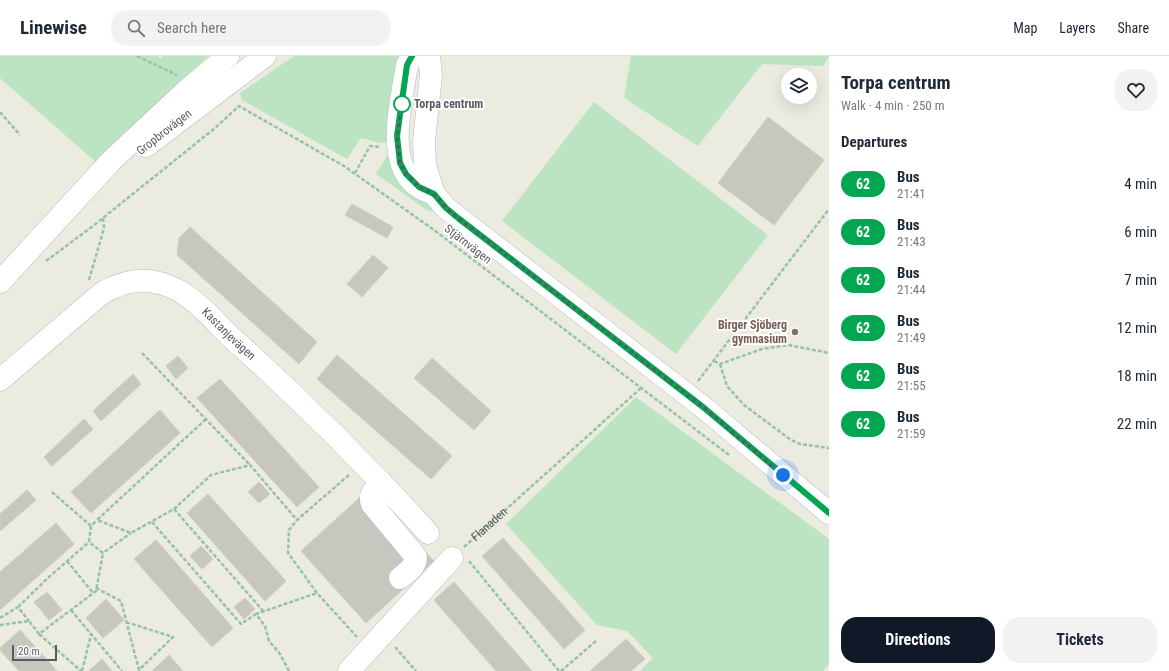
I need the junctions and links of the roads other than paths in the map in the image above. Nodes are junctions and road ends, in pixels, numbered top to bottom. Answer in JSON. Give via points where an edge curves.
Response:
{"nodes":[{"id":1,"x":228,"y":56,"type":"edge"},
{"id":2,"x":265,"y":56,"type":"edge"},
{"id":3,"x":412,"y":56,"type":"edge"},
{"id":4,"x":429,"y":56,"type":"edge"},
{"id":5,"x":434,"y":194,"type":"junction"},
{"id":6,"x":65,"y":211,"type":"junction"},
{"id":7,"x":0,"y":282,"type":"edge"},
{"id":8,"x":0,"y":380,"type":"edge"},
{"id":9,"x":382,"y":483,"type":"junction"},
{"id":10,"x":829,"y":513,"type":"edge"},
{"id":11,"x":428,"y":533,"type":"dead end"},
{"id":12,"x":456,"y":554,"type":"road end"},
{"id":13,"x":400,"y":578,"type":"dead end"},
{"id":14,"x":349,"y":671,"type":"edge"}],
"edges":[{"from":1,"to":6,"type":"street","name":"Gropbrovägen","via":[[187,90],[112,160]]},
{"from":2,"to":6,"type":"street","name":"Gropbrovägen","via":[[164,131]]},
{"from":3,"to":5,"type":"street","via":[[407,65],[397,136],[399,157],[406,174],[419,187]]},
{"from":4,"to":5,"type":"street","via":[[430,75],[424,149],[425,165]]},
{"from":5,"to":10,"type":"street","via":[[458,218],[688,395]]},
{"from":6,"to":7,"type":"street","name":"Gropbrovägen"},
{"from":8,"to":9,"type":"street","name":"Kastanjevägen","via":[[93,301],[115,286],[134,281],[165,284],[188,296],[286,386]]},
{"from":9,"to":11,"type":"street","name":"Kastanjevägen"},
{"from":9,"to":13,"type":"street","via":[[372,493],[372,504],[416,557],[413,566]]},
{"from":12,"to":14,"type":"street"}]}
